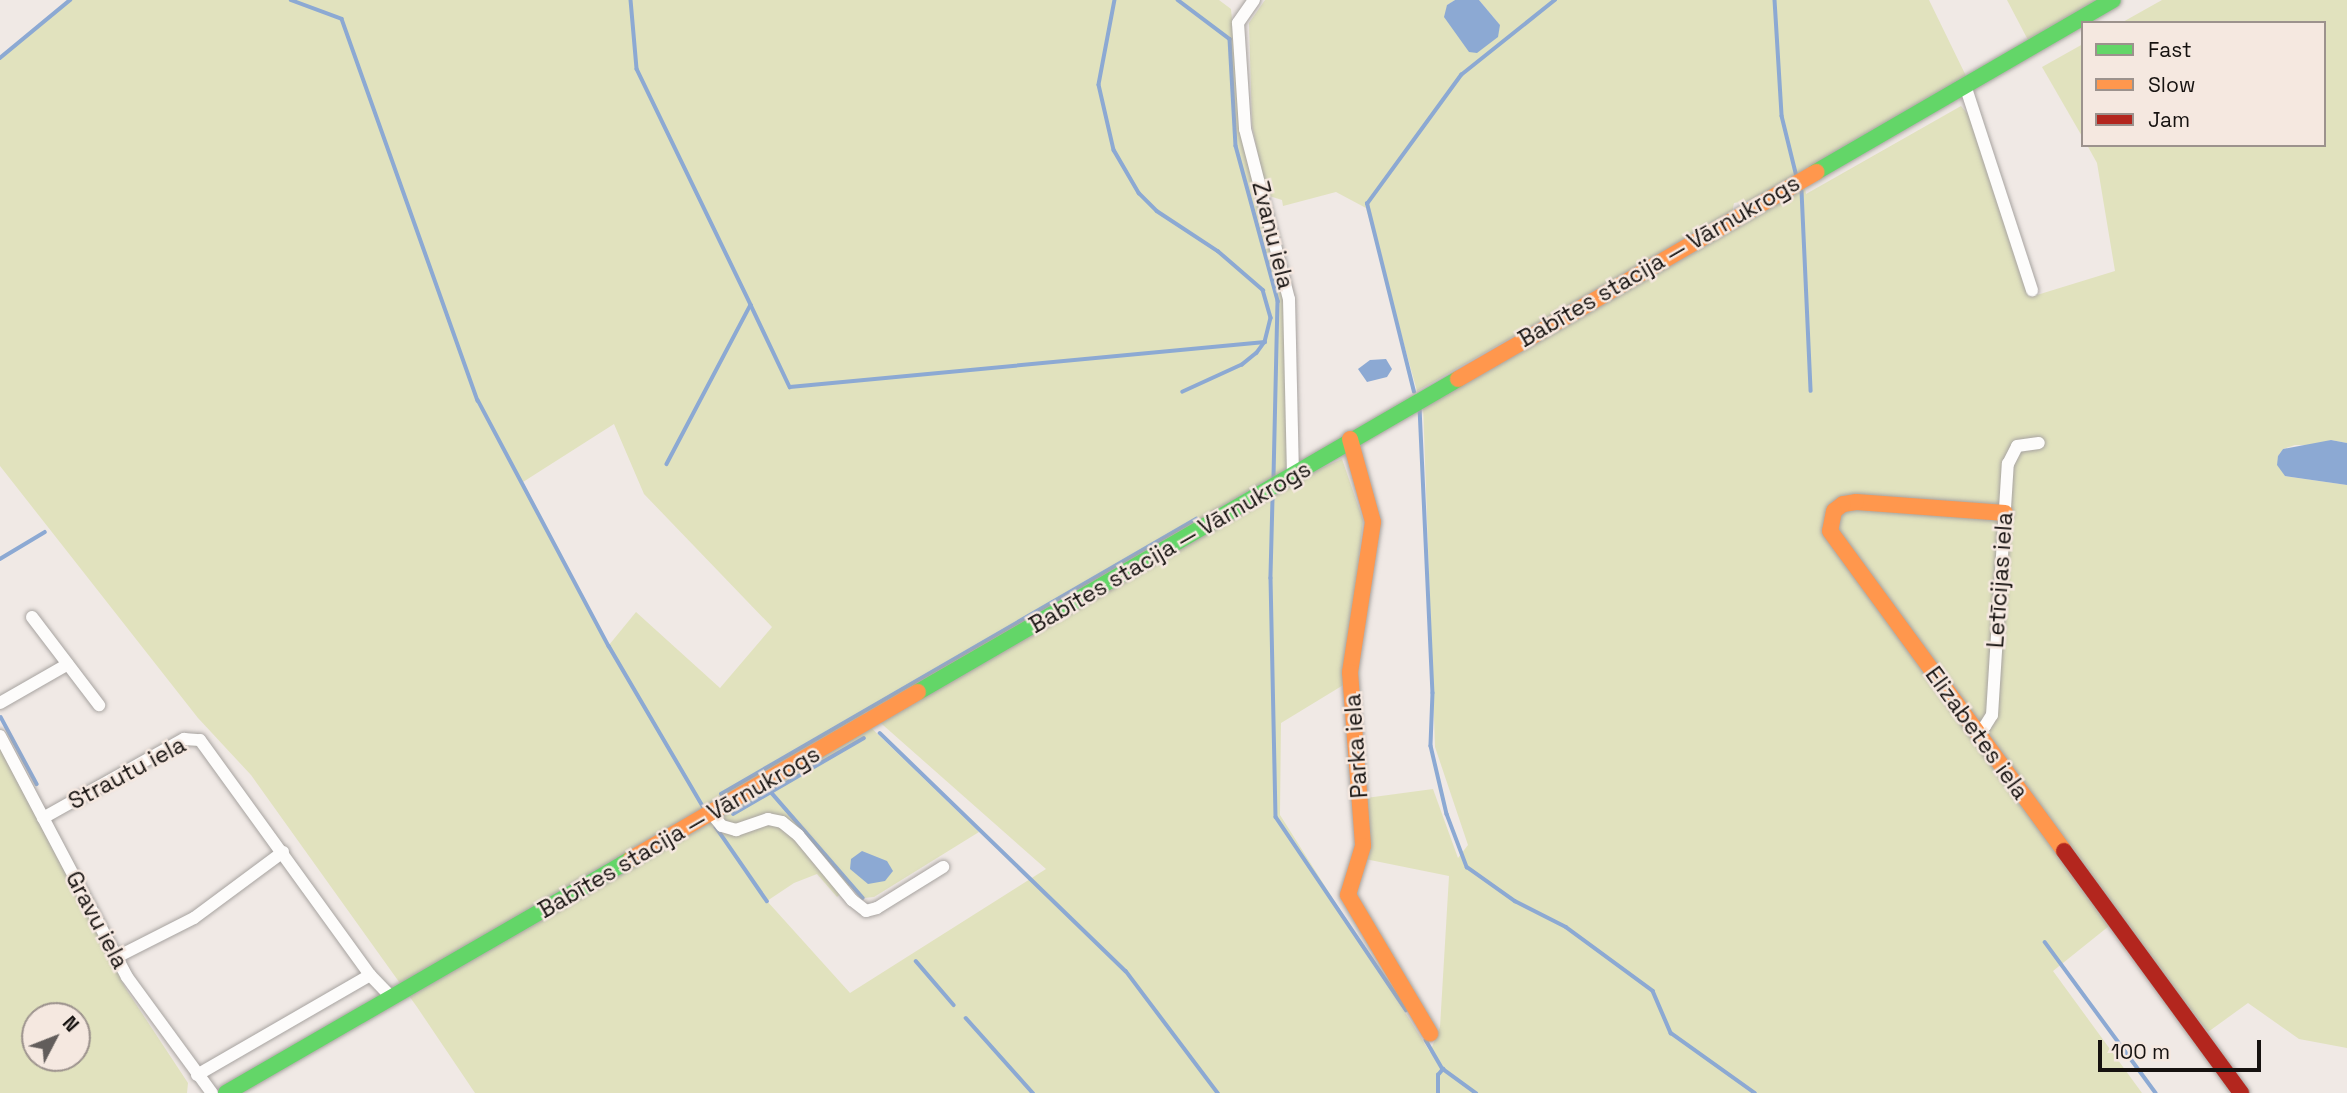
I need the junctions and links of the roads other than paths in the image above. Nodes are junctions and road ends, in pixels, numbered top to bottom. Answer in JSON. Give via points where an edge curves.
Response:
{"nodes":[{"id":1,"x":1254,"y":0,"type":"edge"},
{"id":2,"x":2113,"y":0,"type":"edge"},
{"id":3,"x":1965,"y":85,"type":"junction"},
{"id":4,"x":2032,"y":290,"type":"dead end"},
{"id":5,"x":1350,"y":439,"type":"junction"},
{"id":6,"x":2039,"y":443,"type":"dead end"},
{"id":7,"x":1293,"y":477,"type":"junction"},
{"id":8,"x":2005,"y":513,"type":"junction"},
{"id":9,"x":32,"y":617,"type":"dead end"},
{"id":10,"x":68,"y":664,"type":"junction"},
{"id":11,"x":0,"y":703,"type":"edge"},
{"id":12,"x":99,"y":705,"type":"dead end"},
{"id":13,"x":1976,"y":732,"type":"junction"},
{"id":14,"x":0,"y":736,"type":"edge"},
{"id":15,"x":711,"y":813,"type":"junction"},
{"id":16,"x":43,"y":818,"type":"junction"},
{"id":17,"x":283,"y":852,"type":"junction"},
{"id":18,"x":943,"y":867,"type":"dead end"},
{"id":19,"x":117,"y":957,"type":"junction"},
{"id":20,"x":370,"y":975,"type":"junction"},
{"id":21,"x":392,"y":998,"type":"junction"},
{"id":22,"x":1430,"y":1033,"type":"dead end"},
{"id":23,"x":197,"y":1075,"type":"junction"},
{"id":24,"x":212,"y":1093,"type":"edge"},
{"id":25,"x":226,"y":1093,"type":"edge"},
{"id":26,"x":2241,"y":1093,"type":"edge"}],
"edges":[{"from":1,"to":7,"type":"street","name":"Zvanu iela","via":[[1238,23],[1245,129],[1289,299]]},
{"from":2,"to":3,"type":"main road","name":"Babītes stacija — Vārnukrogs"},
{"from":3,"to":4,"type":"street"},
{"from":3,"to":5,"type":"main road","name":"Babītes stacija — Vārnukrogs"},
{"from":5,"to":7,"type":"main road","name":"Babītes stacija — Vārnukrogs"},
{"from":5,"to":22,"type":"main road","name":"Parka iela","via":[[1373,522],[1350,672],[1363,846],[1348,895]]},
{"from":6,"to":8,"type":"street","name":"Letīcijas iela","via":[[2026,443],[2011,453]]},
{"from":7,"to":15,"type":"main road","name":"Babītes stacija — Vārnukrogs"},
{"from":8,"to":13,"type":"street","name":"Letīcijas iela","via":[[1992,715]]},
{"from":8,"to":13,"type":"main road","name":"Elizabetes iela","via":[[1856,502],[1843,504],[1829,521],[1830,531]]},
{"from":9,"to":10,"type":"street"},
{"from":10,"to":11,"type":"street"},
{"from":10,"to":12,"type":"street"},
{"from":13,"to":26,"type":"main road","name":"Elizabetes iela"},
{"from":14,"to":16,"type":"street","name":"Gravu iela"},
{"from":15,"to":18,"type":"street","via":[[722,825],[736,830],[768,819],[782,822],[866,911]]},
{"from":15,"to":21,"type":"main road","name":"Babītes stacija — Vārnukrogs"},
{"from":16,"to":17,"type":"street","name":"Strautu iela","via":[[192,737],[200,740],[225,771]]},
{"from":16,"to":19,"type":"street","name":"Gravu iela"},
{"from":17,"to":19,"type":"street","via":[[194,918]]},
{"from":17,"to":20,"type":"street","name":"Strautu iela"},
{"from":19,"to":23,"type":"street","name":"Gravu iela"},
{"from":20,"to":21,"type":"street","name":"Strautu iela"},
{"from":20,"to":23,"type":"street"},
{"from":21,"to":25,"type":"main road","name":"Babītes stacija — Vārnukrogs"},
{"from":23,"to":24,"type":"street","name":"Gravu iela"}]}
